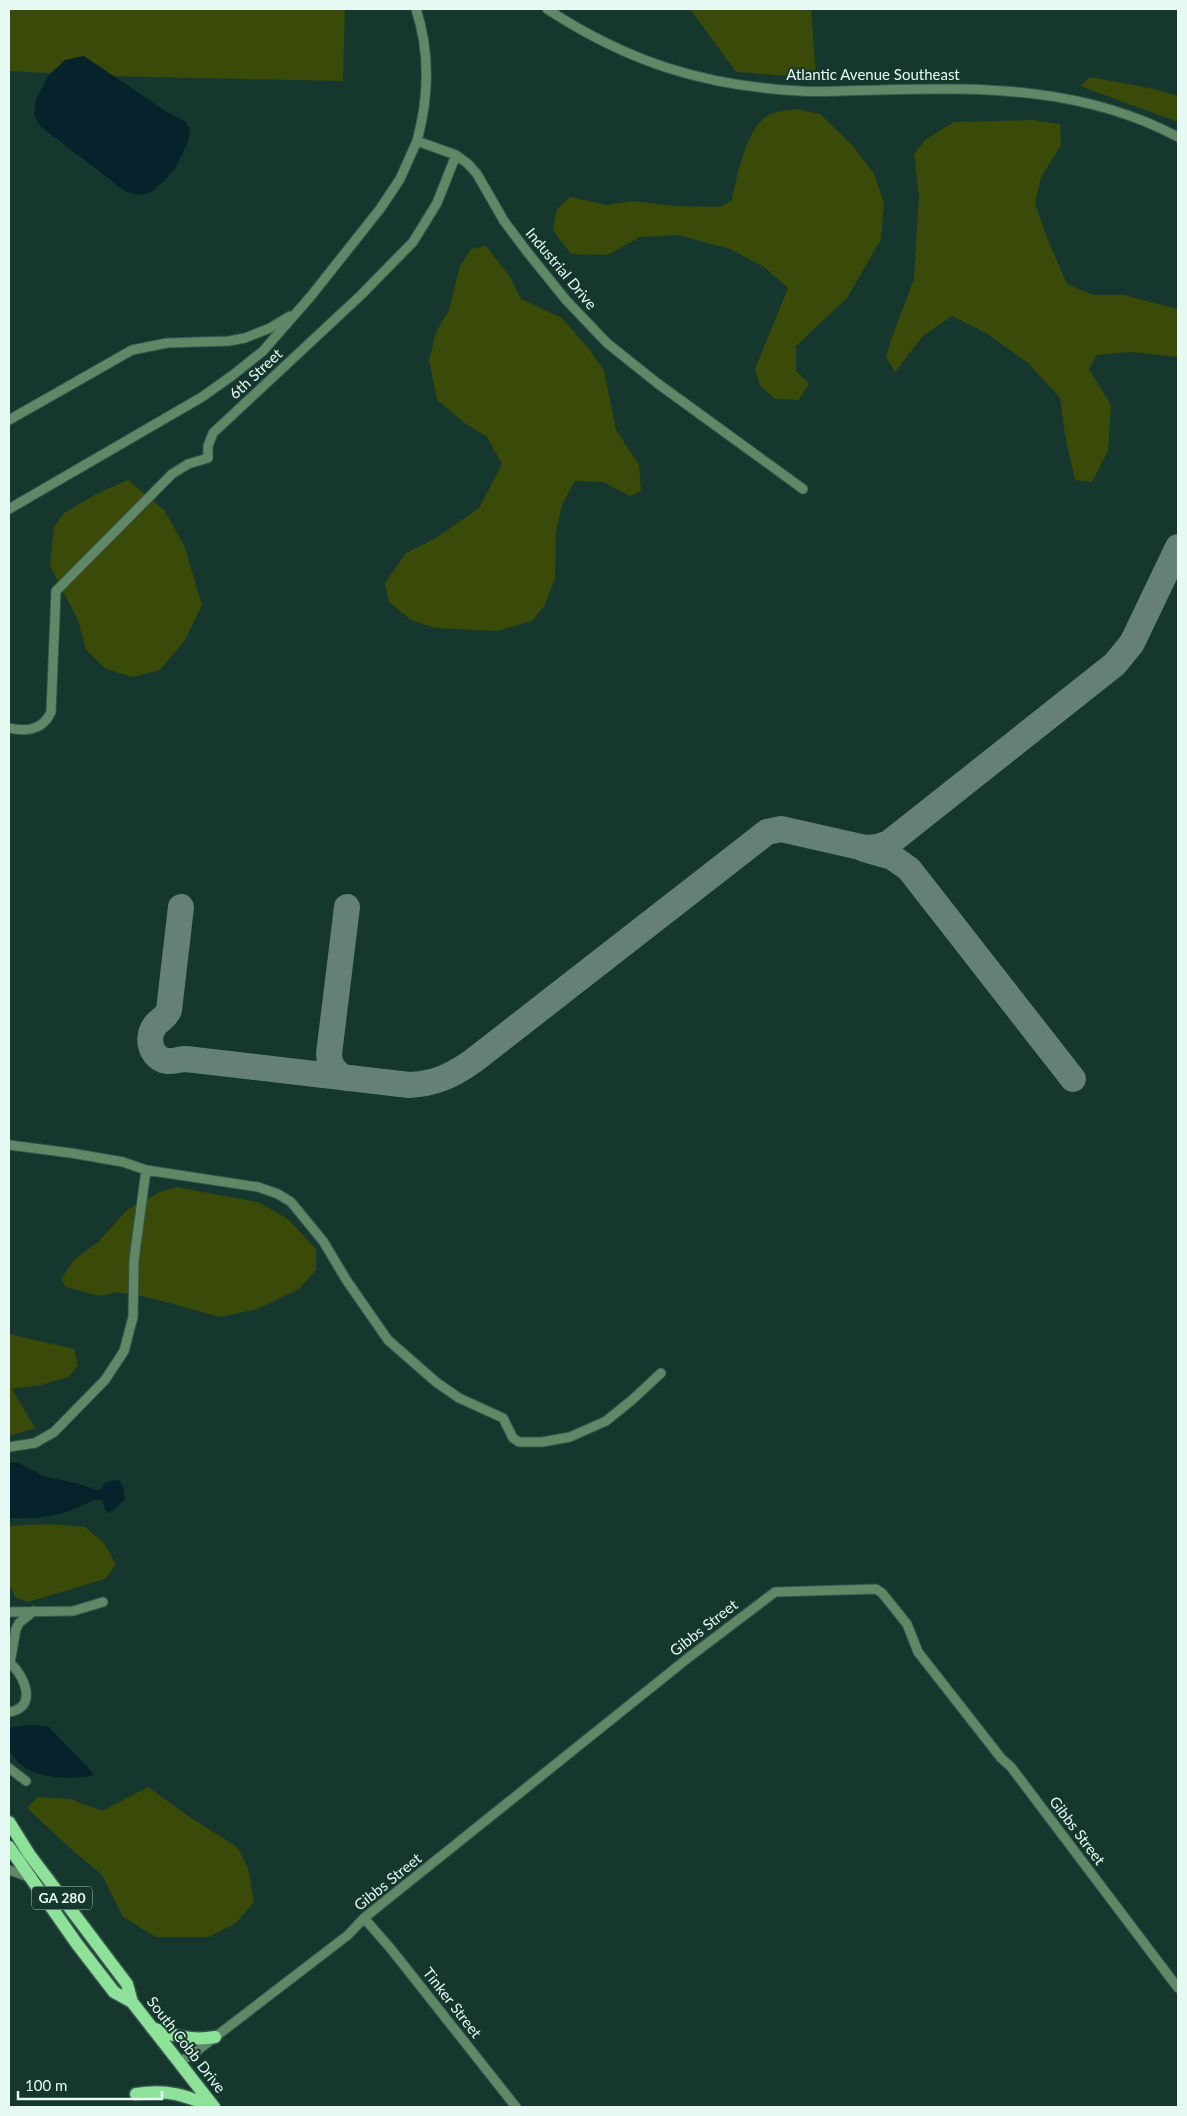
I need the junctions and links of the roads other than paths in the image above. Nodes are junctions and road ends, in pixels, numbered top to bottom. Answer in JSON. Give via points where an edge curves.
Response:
{"nodes":[{"id":1,"x":548,"y":9,"type":"edge"},
{"id":2,"x":418,"y":11,"type":"edge"},
{"id":3,"x":1178,"y":137,"type":"edge"},
{"id":4,"x":418,"y":140,"type":"junction"},
{"id":5,"x":456,"y":155,"type":"junction"},
{"id":6,"x":298,"y":311,"type":"junction"},
{"id":7,"x":9,"y":420,"type":"edge"},
{"id":8,"x":803,"y":489,"type":"dead end"},
{"id":9,"x":9,"y":509,"type":"edge"},
{"id":10,"x":9,"y":728,"type":"edge"},
{"id":11,"x":9,"y":1145,"type":"edge"},
{"id":12,"x":146,"y":1170,"type":"junction"},
{"id":13,"x":660,"y":1373,"type":"dead end"},
{"id":14,"x":9,"y":1447,"type":"edge"},
{"id":15,"x":103,"y":1602,"type":"dead end"},
{"id":16,"x":34,"y":1611,"type":"junction"},
{"id":17,"x":9,"y":1612,"type":"edge"},
{"id":18,"x":9,"y":1663,"type":"edge"},
{"id":19,"x":9,"y":1712,"type":"edge"},
{"id":20,"x":9,"y":1768,"type":"edge"},
{"id":21,"x":26,"y":1781,"type":"dead end"},
{"id":22,"x":9,"y":1822,"type":"edge"},
{"id":23,"x":10,"y":1853,"type":"edge"},
{"id":24,"x":29,"y":1854,"type":"junction"},
{"id":25,"x":9,"y":1870,"type":"edge"},
{"id":26,"x":29,"y":1877,"type":"junction"},
{"id":27,"x":364,"y":1918,"type":"junction"},
{"id":28,"x":1178,"y":1988,"type":"edge"},
{"id":29,"x":132,"y":2002,"type":"junction"},
{"id":30,"x":152,"y":2028,"type":"junction"},
{"id":31,"x":215,"y":2037,"type":"junction"},
{"id":32,"x":179,"y":2062,"type":"junction"},
{"id":33,"x":136,"y":2094,"type":"dead end"},
{"id":34,"x":213,"y":2107,"type":"edge"},
{"id":35,"x":516,"y":2107,"type":"edge"}],
"edges":[{"from":1,"to":3,"type":"street","name":"Atlantic Avenue Southeast","via":[[608,45],[690,76],[799,91],[993,88],[1043,94],[1099,106]]},
{"from":2,"to":4,"type":"street","via":[[427,68]]},
{"from":4,"to":5,"type":"street","name":"Industrial Drive"},
{"from":4,"to":6,"type":"street","via":[[385,202]]},
{"from":5,"to":8,"type":"street","name":"Industrial Drive","via":[[477,174],[504,222],[540,267],[607,343]]},
{"from":5,"to":10,"type":"street","name":"6th Street","via":[[435,207],[413,242],[212,434],[208,458],[188,464],[172,474],[56,591],[51,712],[39,727],[32,730]]},
{"from":6,"to":7,"type":"street","via":[[245,338],[160,344],[132,350]]},
{"from":6,"to":9,"type":"street","via":[[263,351],[226,380]]},
{"from":11,"to":12,"type":"street","via":[[123,1162]]},
{"from":12,"to":13,"type":"street","via":[[258,1187],[291,1202],[323,1241],[388,1340],[459,1398],[503,1418],[513,1438],[519,1442],[542,1442],[570,1436],[606,1421]]},
{"from":12,"to":14,"type":"street","via":[[134,1260],[133,1317],[124,1351],[105,1380],[54,1432],[35,1443]]},
{"from":15,"to":16,"type":"street","via":[[73,1612]]},
{"from":16,"to":17,"type":"street"},
{"from":16,"to":18,"type":"street","via":[[16,1629]]},
{"from":18,"to":19,"type":"street","via":[[24,1681],[27,1693],[23,1707]]},
{"from":20,"to":21,"type":"street"},
{"from":22,"to":24,"type":"main road","name":"South Cobb Drive","number":"GA 280"},
{"from":23,"to":24,"type":"main road"},
{"from":23,"to":26,"type":"main road","name":"South Cobb Drive"},
{"from":24,"to":29,"type":"main road","name":"South Cobb Drive","number":"GA 280","via":[[127,1984]]},
{"from":25,"to":26,"type":"street"},
{"from":26,"to":29,"type":"main road","name":"South Cobb Drive","via":[[114,1992]]},
{"from":27,"to":28,"type":"street","name":"Gibbs Street","via":[[775,1592],[876,1589],[907,1624],[918,1652],[1011,1767]]},
{"from":27,"to":31,"type":"street","name":"Gibbs Street","via":[[348,1935]]},
{"from":27,"to":35,"type":"street","name":"Tinker Street"},
{"from":29,"to":30,"type":"main road","name":"South Cobb Drive","number":"GA 280"},
{"from":30,"to":31,"type":"main road","via":[[184,2039]]},
{"from":30,"to":32,"type":"main road","name":"South Cobb Drive","number":"GA 280"},
{"from":31,"to":32,"type":"street","name":"Gibbs Street"},
{"from":32,"to":34,"type":"main road","name":"South Cobb Drive","number":"GA 280"},
{"from":33,"to":34,"type":"main road","via":[[173,2092]]}]}
